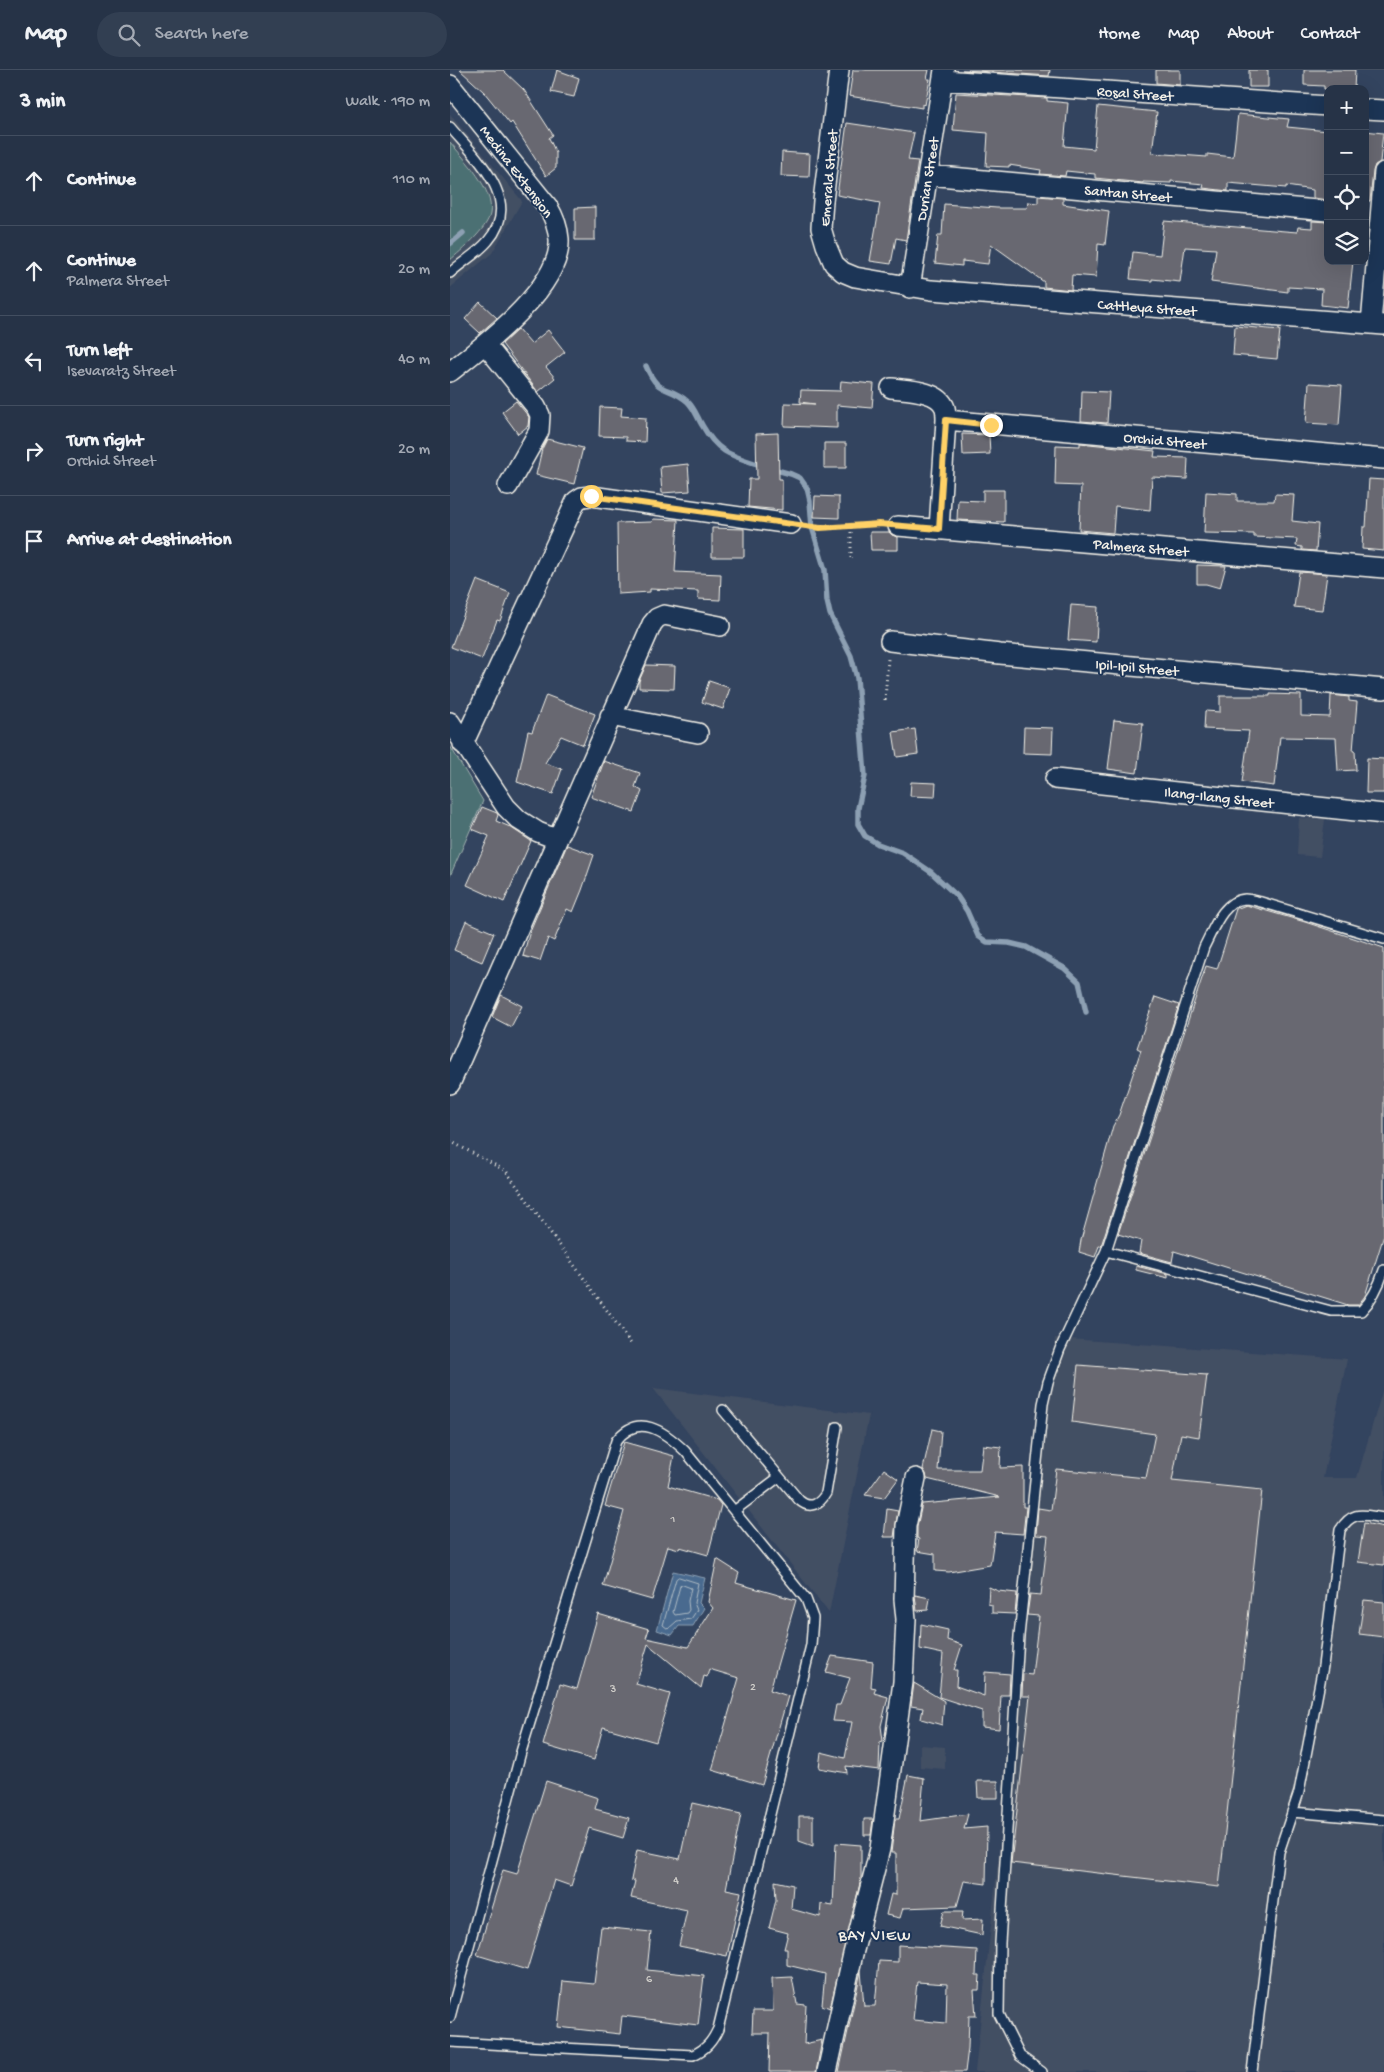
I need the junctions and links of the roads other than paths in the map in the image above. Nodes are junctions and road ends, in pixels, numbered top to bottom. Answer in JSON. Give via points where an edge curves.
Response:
{"nodes":[{"id":1,"x":839,"y":70,"type":"edge"},
{"id":2,"x":943,"y":75,"type":"edge"},
{"id":3,"x":450,"y":85,"type":"edge"},
{"id":4,"x":1324,"y":106,"type":"edge"},
{"id":5,"x":1369,"y":109,"type":"edge"},
{"id":6,"x":1384,"y":110,"type":"edge"},
{"id":7,"x":450,"y":126,"type":"edge"},
{"id":8,"x":1384,"y":172,"type":"edge"},
{"id":9,"x":928,"y":175,"type":"junction"},
{"id":10,"x":1324,"y":211,"type":"edge"},
{"id":11,"x":1373,"y":215,"type":"edge"},
{"id":12,"x":450,"y":273,"type":"edge"},
{"id":13,"x":910,"y":288,"type":"junction"},
{"id":14,"x":1378,"y":324,"type":"edge"},
{"id":15,"x":485,"y":344,"type":"junction"},
{"id":16,"x":450,"y":372,"type":"edge"},
{"id":17,"x":891,"y":388,"type":"dead end"},
{"id":18,"x":946,"y":420,"type":"junction"},
{"id":19,"x":1384,"y":459,"type":"edge"},
{"id":20,"x":508,"y":486,"type":"dead end"},
{"id":21,"x":791,"y":524,"type":"road end"},
{"id":22,"x":898,"y":526,"type":"road end"},
{"id":23,"x":939,"y":529,"type":"junction"},
{"id":24,"x":1384,"y":568,"type":"edge"},
{"id":25,"x":720,"y":626,"type":"dead end"},
{"id":26,"x":890,"y":641,"type":"road end"},
{"id":27,"x":1384,"y":689,"type":"edge"},
{"id":28,"x":610,"y":716,"type":"junction"},
{"id":29,"x":450,"y":722,"type":"edge"},
{"id":30,"x":698,"y":733,"type":"dead end"},
{"id":31,"x":463,"y":744,"type":"junction"},
{"id":32,"x":1055,"y":779,"type":"dead end"},
{"id":33,"x":1384,"y":814,"type":"edge"},
{"id":34,"x":556,"y":839,"type":"junction"},
{"id":35,"x":1384,"y":939,"type":"edge"},
{"id":36,"x":450,"y":1084,"type":"edge"},
{"id":37,"x":1106,"y":1251,"type":"junction"},
{"id":38,"x":1384,"y":1270,"type":"edge"},
{"id":39,"x":723,"y":1410,"type":"dead end"},
{"id":40,"x":837,"y":1427,"type":"dead end"},
{"id":41,"x":779,"y":1477,"type":"junction"},
{"id":42,"x":916,"y":1478,"type":"dead end"},
{"id":43,"x":734,"y":1511,"type":"junction"},
{"id":44,"x":1384,"y":1518,"type":"edge"},
{"id":45,"x":1292,"y":1812,"type":"junction"},
{"id":46,"x":1384,"y":1820,"type":"edge"},
{"id":47,"x":450,"y":2017,"type":"edge"},
{"id":48,"x":450,"y":2042,"type":"edge"},
{"id":49,"x":827,"y":2072,"type":"edge"},
{"id":50,"x":1042,"y":2072,"type":"edge"},
{"id":51,"x":1252,"y":2072,"type":"edge"}],
"edges":[{"from":1,"to":13,"type":"street","name":"Emerald Street","via":[[823,201],[822,228],[826,245],[834,264],[844,272]]},
{"from":2,"to":4,"type":"street","name":"Rosal Street"},
{"from":2,"to":9,"type":"street","name":"Durian Street"},
{"from":3,"to":15,"type":"street","name":"Medina Extension","via":[[548,206],[557,224],[559,241],[552,272],[542,287]]},
{"from":5,"to":6,"type":"street"},
{"from":7,"to":12,"type":"lane","via":[[489,174],[498,190],[501,212],[498,226],[488,241]]},
{"from":8,"to":11,"type":"street"},
{"from":9,"to":10,"type":"street","name":"Santan Street"},
{"from":9,"to":13,"type":"street","name":"Durian Street"},
{"from":11,"to":14,"type":"street"},
{"from":13,"to":14,"type":"street","name":"Cattleya Street"},
{"from":15,"to":16,"type":"street","name":"Medina Extension"},
{"from":15,"to":20,"type":"street","via":[[540,416],[538,431]]},
{"from":17,"to":18,"type":"street","via":[[940,400]]},
{"from":18,"to":19,"type":"street","name":"Orchid Street"},
{"from":18,"to":23,"type":"street"},
{"from":21,"to":31,"type":"street","via":[[591,496],[576,501]]},
{"from":22,"to":23,"type":"street","name":"Palmera Street"},
{"from":23,"to":24,"type":"street","name":"Palmera Street"},
{"from":25,"to":28,"type":"street","via":[[673,616],[657,618]]},
{"from":26,"to":27,"type":"street","name":"Ipil-Ipil Street"},
{"from":28,"to":30,"type":"street"},
{"from":28,"to":34,"type":"street"},
{"from":29,"to":31,"type":"street"},
{"from":31,"to":34,"type":"street","via":[[506,807],[519,820]]},
{"from":32,"to":33,"type":"street","name":"Ilang-Ilang Street"},
{"from":34,"to":36,"type":"street"},
{"from":35,"to":37,"type":"lane","via":[[1246,899],[1226,908],[1204,946]]},
{"from":37,"to":38,"type":"lane","via":[[1331,1311],[1361,1310],[1379,1286]]},
{"from":37,"to":50,"type":"lane","via":[[1060,1349],[1043,1404],[1019,1636],[1000,1943],[999,2014],[1020,2056]]},
{"from":39,"to":41,"type":"lane"},
{"from":40,"to":41,"type":"lane","via":[[826,1493],[821,1501],[816,1505],[803,1504]]},
{"from":41,"to":43,"type":"lane"},
{"from":42,"to":49,"type":"street","via":[[906,1526],[903,1682],[880,1849]]},
{"from":43,"to":47,"type":"lane","via":[[671,1438],[645,1426],[622,1433],[616,1442],[521,1752]]},
{"from":43,"to":48,"type":"lane","via":[[806,1599],[813,1618],[813,1632],[713,2040],[693,2055]]},
{"from":44,"to":45,"type":"lane","via":[[1360,1515],[1347,1519],[1340,1530],[1323,1666],[1299,1792]]},
{"from":45,"to":46,"type":"lane"},
{"from":45,"to":51,"type":"lane","via":[[1279,1852]]}]}
